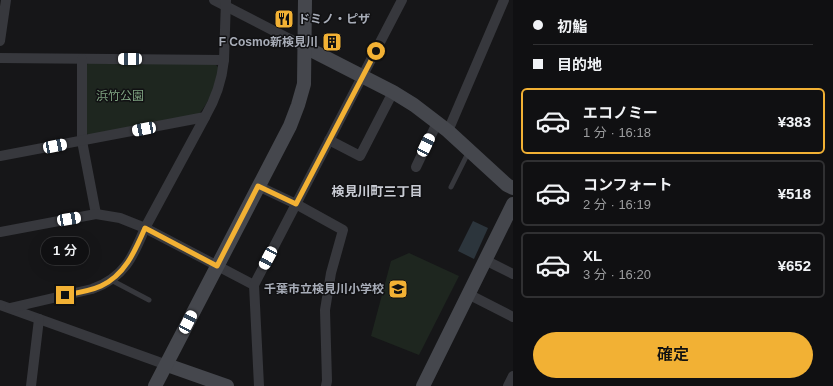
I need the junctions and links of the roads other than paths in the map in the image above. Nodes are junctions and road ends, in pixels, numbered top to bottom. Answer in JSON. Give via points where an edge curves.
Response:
{"nodes":[{"id":1,"x":6,"y":0,"type":"edge"},
{"id":2,"x":214,"y":0,"type":"edge"},
{"id":3,"x":305,"y":0,"type":"edge"},
{"id":4,"x":402,"y":0,"type":"edge"},
{"id":5,"x":504,"y":0,"type":"edge"},
{"id":6,"x":226,"y":3,"type":"edge"},
{"id":7,"x":0,"y":41,"type":"edge"},
{"id":8,"x":305,"y":47,"type":"junction"},
{"id":9,"x":0,"y":58,"type":"edge"},
{"id":10,"x":82,"y":59,"type":"junction"},
{"id":11,"x":224,"y":60,"type":"junction"},
{"id":12,"x":362,"y":76,"type":"junction"},
{"id":13,"x":393,"y":92,"type":"junction"},
{"id":14,"x":204,"y":117,"type":"junction"},
{"id":15,"x":443,"y":127,"type":"junction"},
{"id":16,"x":329,"y":140,"type":"junction"},
{"id":17,"x":82,"y":141,"type":"junction"},
{"id":18,"x":469,"y":150,"type":"junction"},
{"id":19,"x":0,"y":156,"type":"edge"},
{"id":20,"x":416,"y":167,"type":"dead end"},
{"id":21,"x":258,"y":186,"type":"junction"},
{"id":22,"x":451,"y":187,"type":"dead end"},
{"id":23,"x":513,"y":188,"type":"edge"},
{"id":24,"x":296,"y":204,"type":"junction"},
{"id":25,"x":513,"y":204,"type":"edge"},
{"id":26,"x":96,"y":214,"type":"junction"},
{"id":27,"x":145,"y":228,"type":"junction"},
{"id":28,"x":0,"y":232,"type":"edge"},
{"id":29,"x":485,"y":260,"type":"junction"},
{"id":30,"x":217,"y":266,"type":"junction"},
{"id":31,"x":513,"y":274,"type":"edge"},
{"id":32,"x":110,"y":280,"type":"junction"},
{"id":33,"x":254,"y":285,"type":"junction"},
{"id":34,"x":468,"y":294,"type":"junction"},
{"id":35,"x":149,"y":300,"type":"dead end"},
{"id":36,"x":5,"y":306,"type":"edge"},
{"id":37,"x":513,"y":317,"type":"edge"},
{"id":38,"x":39,"y":319,"type":"junction"},
{"id":39,"x":167,"y":365,"type":"junction"},
{"id":40,"x":513,"y":376,"type":"edge"},
{"id":41,"x":222,"y":385,"type":"edge"},
{"id":42,"x":31,"y":386,"type":"edge"},
{"id":43,"x":155,"y":386,"type":"edge"},
{"id":44,"x":259,"y":386,"type":"edge"},
{"id":45,"x":326,"y":386,"type":"edge"},
{"id":46,"x":423,"y":386,"type":"edge"},
{"id":47,"x":508,"y":386,"type":"edge"}],
"edges":[{"from":1,"to":7,"type":"street"},
{"from":2,"to":6,"type":"street"},
{"from":3,"to":8,"type":"street"},
{"from":4,"to":12,"type":"street"},
{"from":5,"to":15,"type":"street"},
{"from":6,"to":8,"type":"street"},
{"from":6,"to":11,"type":"street"},
{"from":8,"to":12,"type":"street"},
{"from":8,"to":21,"type":"street","via":[[304,84],[298,105],[290,126]]},
{"from":9,"to":10,"type":"street"},
{"from":10,"to":11,"type":"street"},
{"from":10,"to":17,"type":"street"},
{"from":11,"to":14,"type":"street","via":[[216,94]]},
{"from":12,"to":13,"type":"street"},
{"from":12,"to":16,"type":"street"},
{"from":13,"to":15,"type":"street"},
{"from":13,"to":16,"type":"street","via":[[360,156]]},
{"from":14,"to":17,"type":"street"},
{"from":14,"to":27,"type":"street"},
{"from":15,"to":18,"type":"street"},
{"from":15,"to":20,"type":"street"},
{"from":16,"to":24,"type":"street"},
{"from":17,"to":19,"type":"street"},
{"from":17,"to":26,"type":"street"},
{"from":18,"to":22,"type":"lane"},
{"from":18,"to":23,"type":"street"},
{"from":21,"to":24,"type":"street"},
{"from":21,"to":30,"type":"street"},
{"from":24,"to":33,"type":"street"},
{"from":24,"to":45,"type":"street","via":[[343,230],[331,273],[325,310]]},
{"from":25,"to":29,"type":"street"},
{"from":26,"to":27,"type":"street","via":[[120,218]]},
{"from":26,"to":28,"type":"street"},
{"from":27,"to":30,"type":"street"},
{"from":27,"to":32,"type":"street","via":[[131,259]]},
{"from":29,"to":31,"type":"street"},
{"from":29,"to":34,"type":"street"},
{"from":30,"to":33,"type":"street"},
{"from":30,"to":39,"type":"street"},
{"from":32,"to":35,"type":"lane"},
{"from":32,"to":36,"type":"street","via":[[92,289]]},
{"from":33,"to":44,"type":"street"},
{"from":34,"to":37,"type":"street"},
{"from":34,"to":46,"type":"street"},
{"from":36,"to":38,"type":"street"},
{"from":38,"to":39,"type":"street"},
{"from":38,"to":42,"type":"street"},
{"from":39,"to":41,"type":"street"},
{"from":39,"to":43,"type":"street"},
{"from":40,"to":47,"type":"street"}]}
